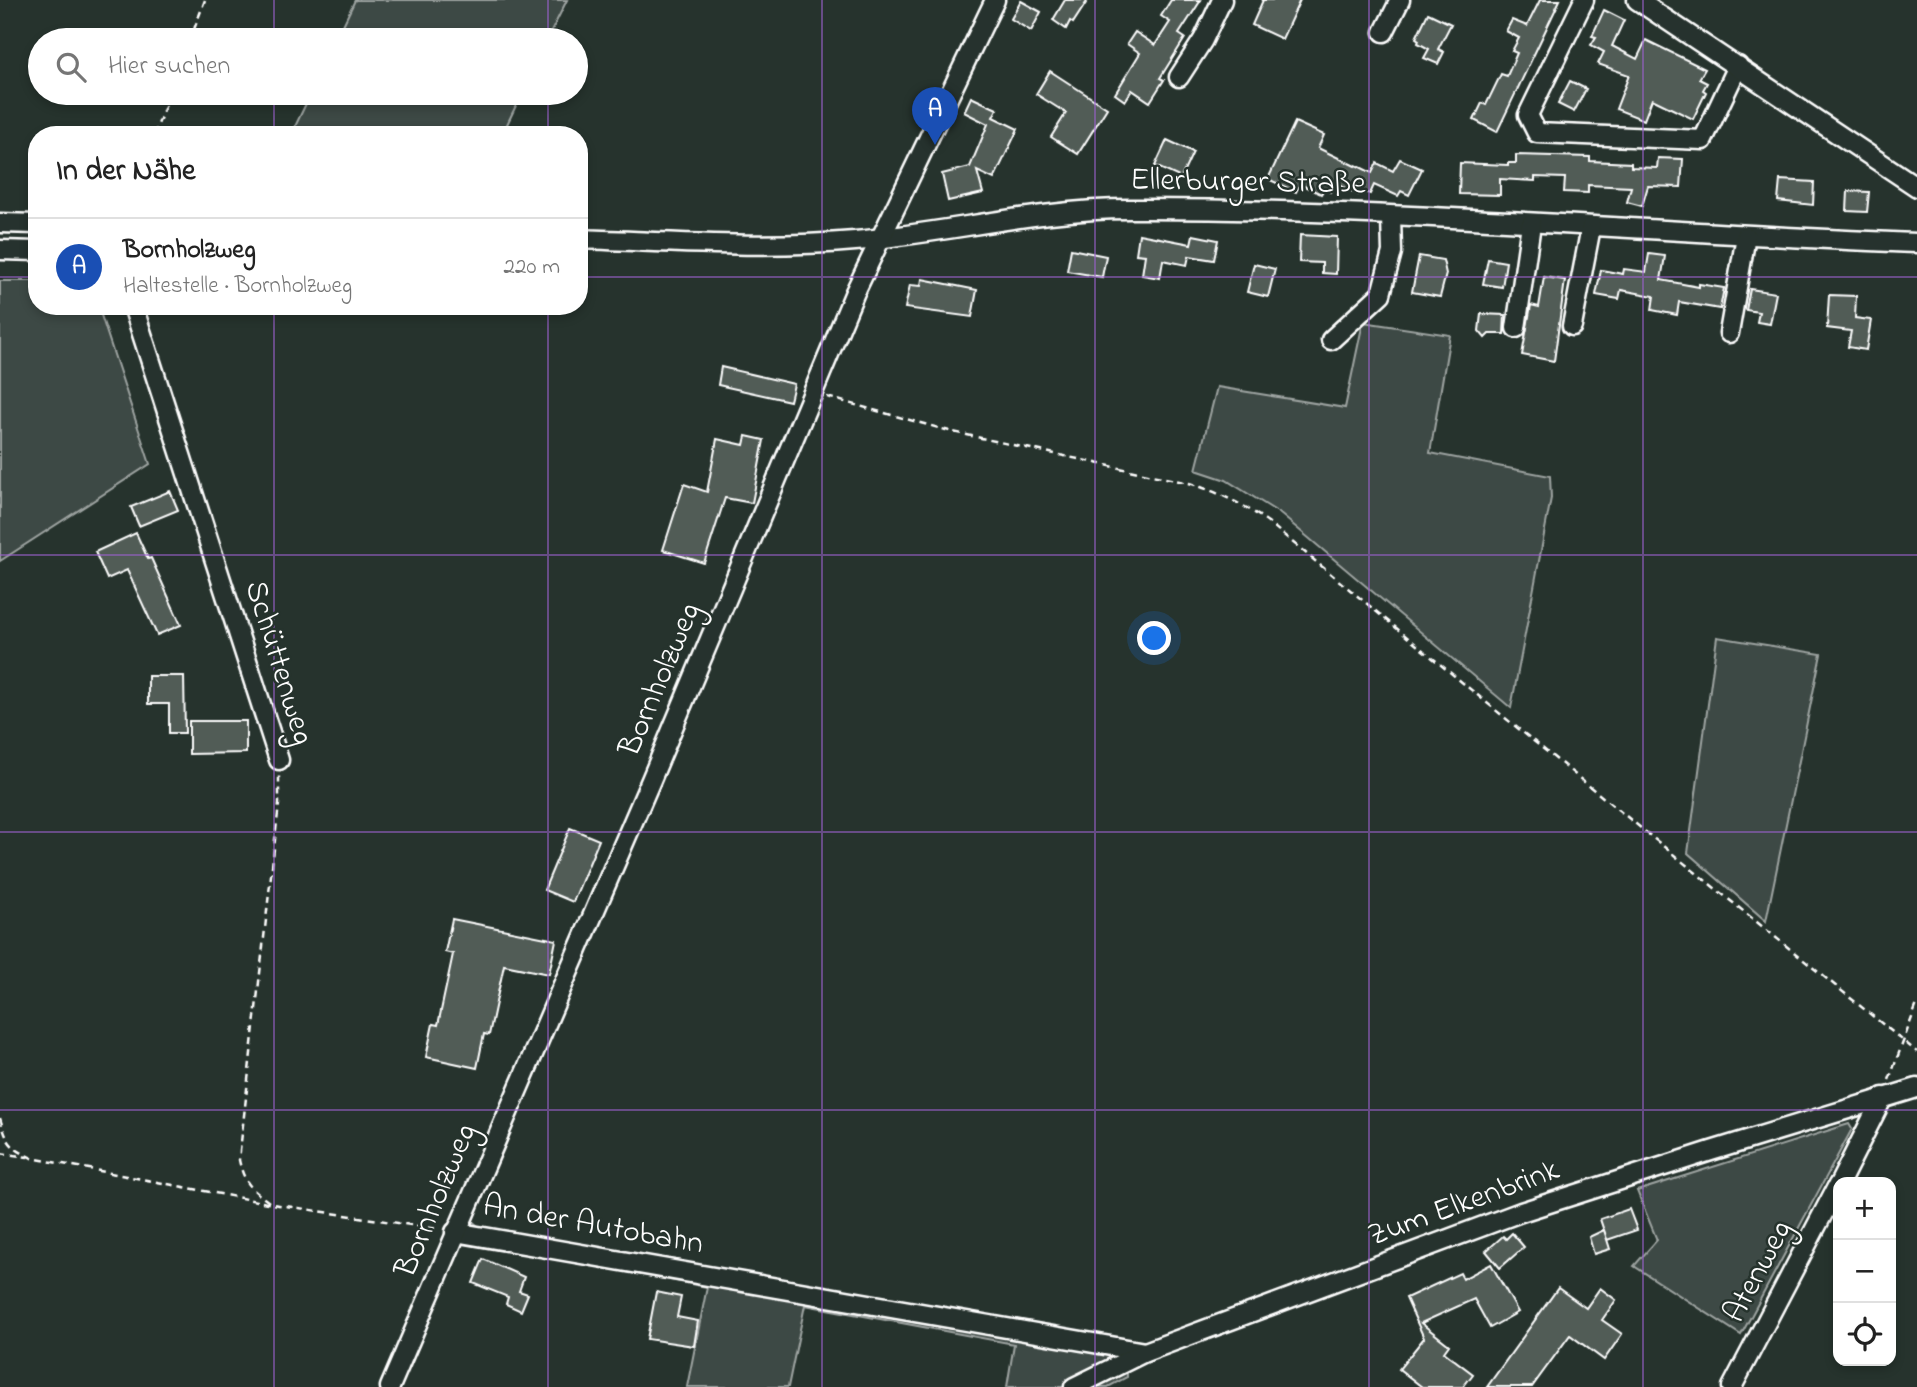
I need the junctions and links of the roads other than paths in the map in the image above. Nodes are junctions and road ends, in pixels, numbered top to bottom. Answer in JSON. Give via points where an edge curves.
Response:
{"nodes":[{"id":1,"x":995,"y":0,"type":"edge"},
{"id":2,"x":1222,"y":0,"type":"edge"},
{"id":3,"x":1400,"y":0,"type":"edge"},
{"id":4,"x":1584,"y":0,"type":"edge"},
{"id":5,"x":1637,"y":0,"type":"edge"},
{"id":6,"x":1384,"y":32,"type":"dead end"},
{"id":7,"x":1738,"y":66,"type":"junction"},
{"id":8,"x":1179,"y":77,"type":"dead end"},
{"id":9,"x":1917,"y":187,"type":"edge"},
{"id":10,"x":1391,"y":216,"type":"junction"},
{"id":11,"x":0,"y":223,"type":"edge"},
{"id":12,"x":28,"y":224,"type":"edge"},
{"id":13,"x":1531,"y":224,"type":"junction"},
{"id":14,"x":1591,"y":227,"type":"junction"},
{"id":15,"x":1746,"y":236,"type":"junction"},
{"id":16,"x":880,"y":237,"type":"junction"},
{"id":17,"x":588,"y":239,"type":"edge"},
{"id":18,"x":1917,"y":243,"type":"edge"},
{"id":19,"x":0,"y":250,"type":"edge"},
{"id":20,"x":28,"y":251,"type":"edge"},
{"id":21,"x":136,"y":315,"type":"edge"},
{"id":22,"x":1572,"y":327,"type":"dead end"},
{"id":23,"x":1516,"y":328,"type":"dead end"},
{"id":24,"x":1729,"y":333,"type":"dead end"},
{"id":25,"x":1331,"y":340,"type":"dead end"},
{"id":26,"x":279,"y":760,"type":"road end"},
{"id":27,"x":1917,"y":1088,"type":"edge"},
{"id":28,"x":1883,"y":1097,"type":"junction"},
{"id":29,"x":1843,"y":1177,"type":"edge"},
{"id":30,"x":1833,"y":1195,"type":"edge"},
{"id":31,"x":456,"y":1232,"type":"junction"},
{"id":32,"x":1077,"y":1342,"type":"junction"},
{"id":33,"x":1144,"y":1352,"type":"junction"},
{"id":34,"x":1078,"y":1384,"type":"edge"},
{"id":35,"x":390,"y":1387,"type":"edge"},
{"id":36,"x":1732,"y":1387,"type":"edge"}],
"edges":[{"from":1,"to":16,"type":"street","name":"Bornholzweg"},
{"from":2,"to":8,"type":"street"},
{"from":3,"to":6,"type":"street"},
{"from":4,"to":7,"type":"street","via":[[1528,115],[1537,133],[1703,140]]},
{"from":5,"to":7,"type":"street"},
{"from":7,"to":9,"type":"street"},
{"from":10,"to":13,"type":"street","name":"Ellerburger Straße"},
{"from":10,"to":16,"type":"street","name":"Ellerburger Straße","via":[[1096,210]]},
{"from":10,"to":25,"type":"street","via":[[1392,252],[1381,294]]},
{"from":11,"to":12,"type":"street"},
{"from":13,"to":14,"type":"street","name":"Ellerburger Straße"},
{"from":13,"to":23,"type":"street"},
{"from":14,"to":15,"type":"street","name":"Ellerburger Straße"},
{"from":14,"to":22,"type":"street"},
{"from":15,"to":18,"type":"street","name":"Ellerburger Straße"},
{"from":15,"to":24,"type":"street"},
{"from":16,"to":17,"type":"street","name":"Ellerburger Straße","via":[[752,244]]},
{"from":16,"to":31,"type":"street","name":"Bornholzweg"},
{"from":19,"to":20,"type":"street"},
{"from":21,"to":26,"type":"street","name":"Schüttenweg"},
{"from":27,"to":28,"type":"street","name":"Zum Elkenbrink"},
{"from":28,"to":29,"type":"street","name":"Atenweg"},
{"from":28,"to":33,"type":"street","name":"Zum Elkenbrink","via":[[1521,1212]]},
{"from":30,"to":36,"type":"street","name":"Atenweg"},
{"from":31,"to":32,"type":"street","name":"An der Autobahn"},
{"from":31,"to":35,"type":"street","name":"Bornholzweg"},
{"from":32,"to":33,"type":"street","name":"An der Autobahn"},
{"from":32,"to":34,"type":"street","via":[[1089,1365]]},
{"from":33,"to":34,"type":"street","name":"Zum Elkenbrink"}]}
